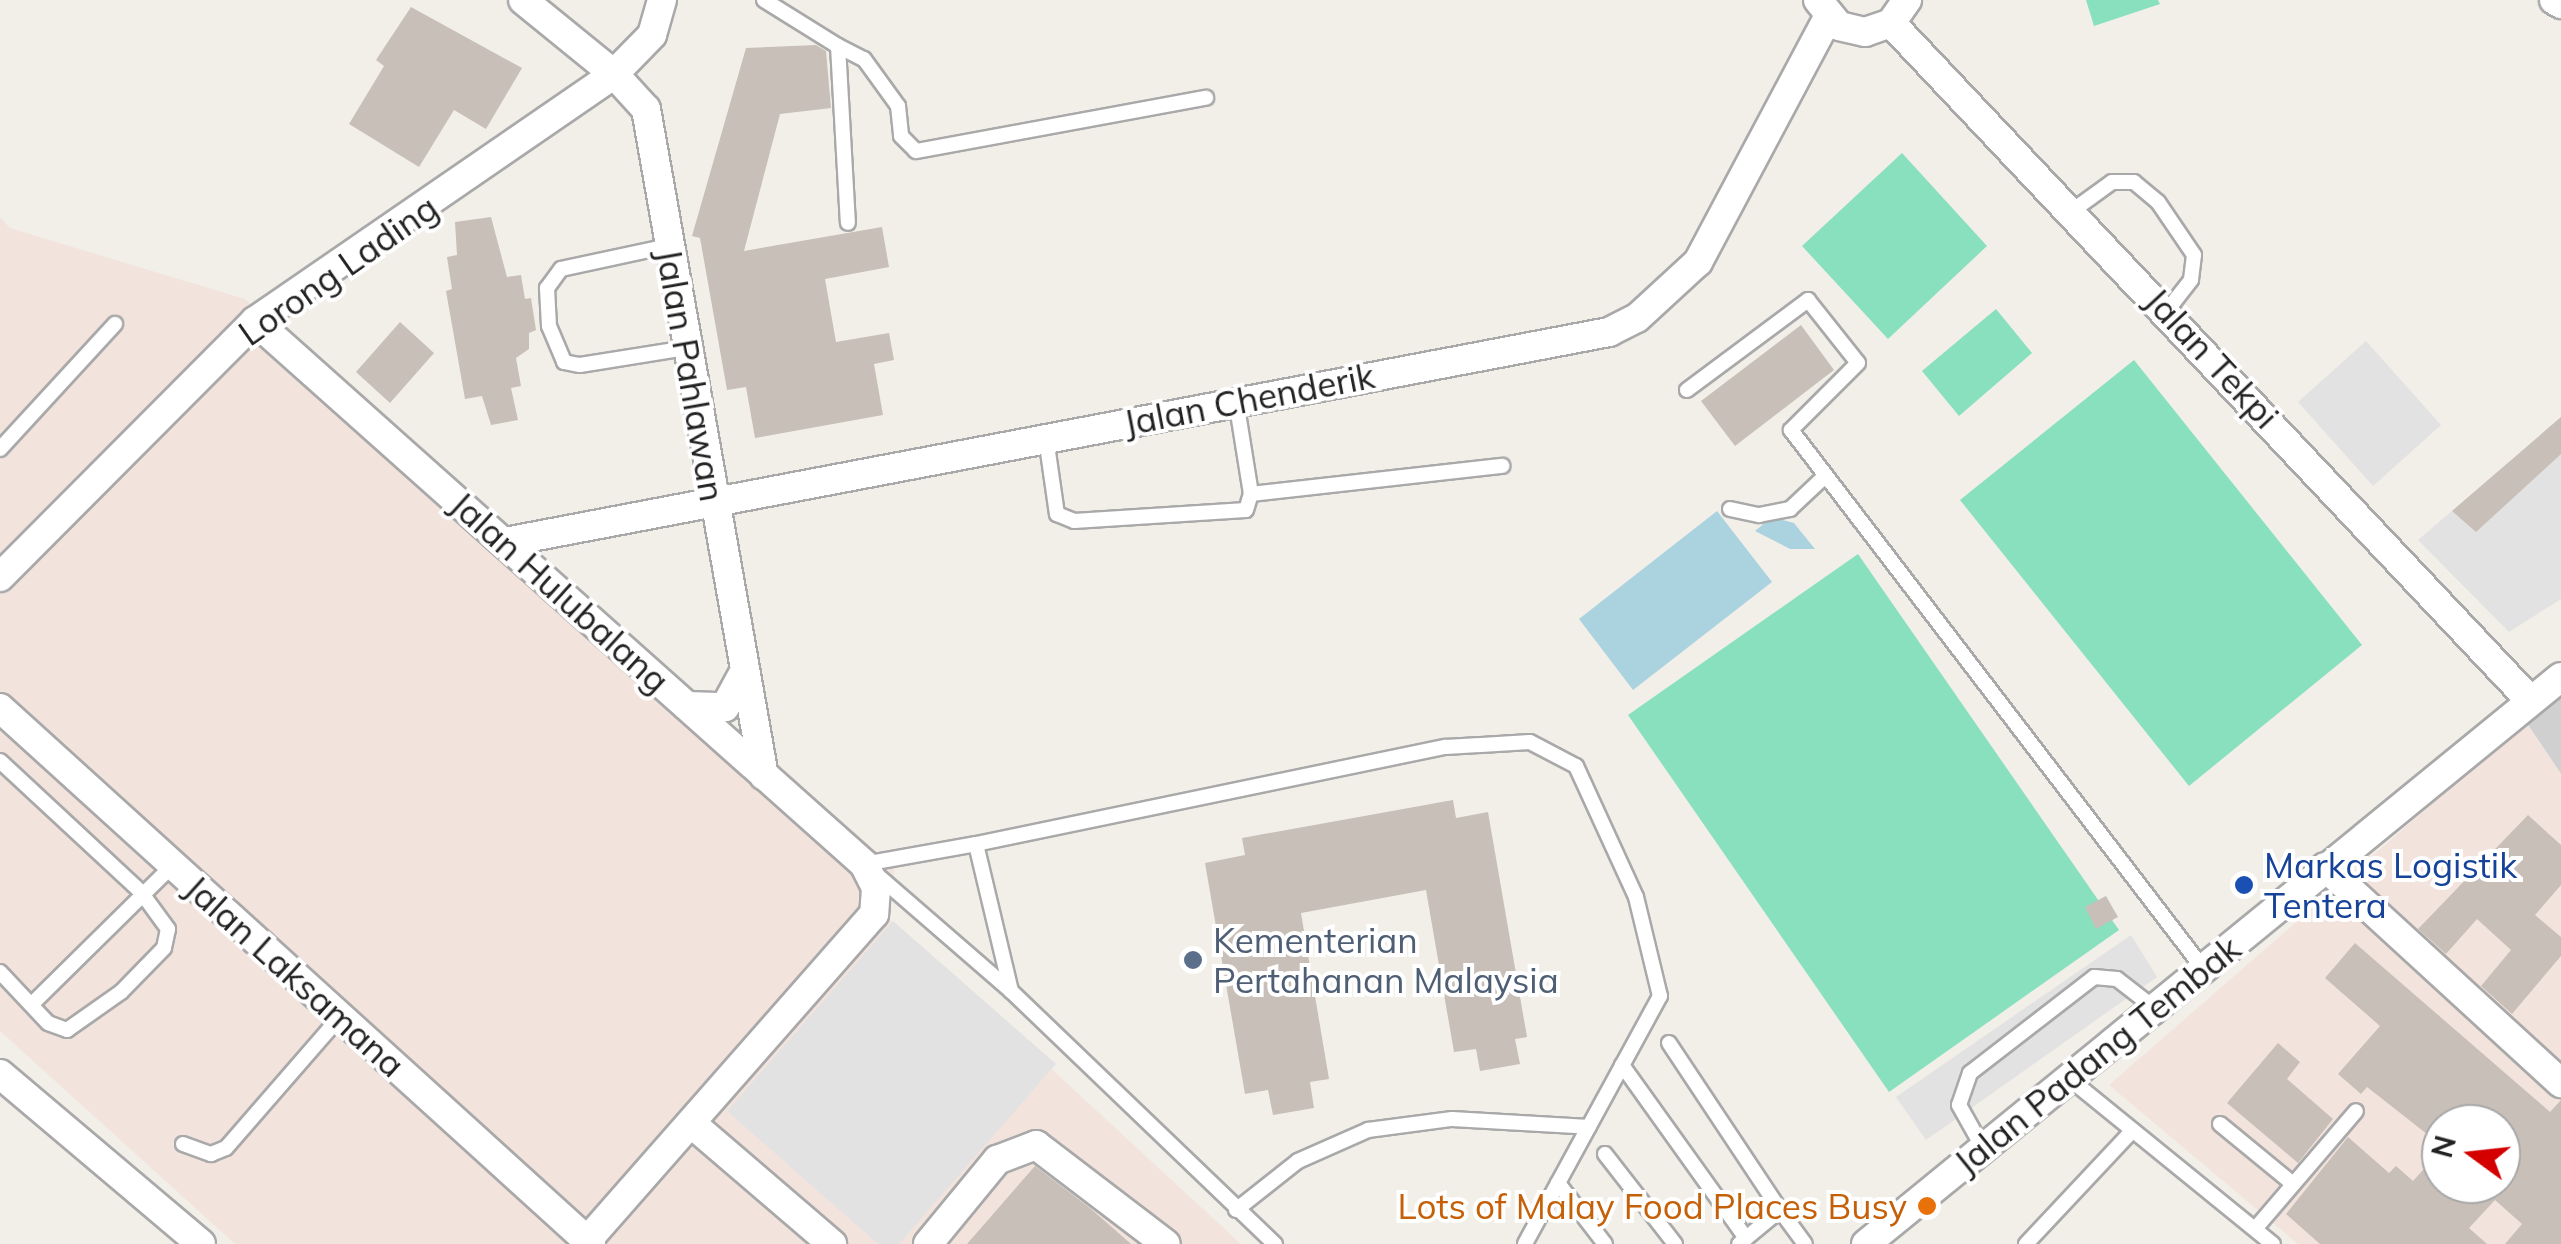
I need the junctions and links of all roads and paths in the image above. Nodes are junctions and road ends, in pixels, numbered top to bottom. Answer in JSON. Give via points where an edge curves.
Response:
{"nodes":[{"id":1,"x":523,"y":0,"type":"edge"},
{"id":2,"x":662,"y":0,"type":"edge"},
{"id":3,"x":764,"y":0,"type":"edge"},
{"id":4,"x":2554,"y":0,"type":"edge"},
{"id":5,"x":2561,"y":4,"type":"edge"},
{"id":6,"x":1823,"y":9,"type":"edge"},
{"id":7,"x":1899,"y":11,"type":"edge"},
{"id":8,"x":838,"y":46,"type":"junction"},
{"id":9,"x":614,"y":74,"type":"junction"},
{"id":10,"x":1206,"y":98,"type":"dead end"},
{"id":11,"x":2072,"y":211,"type":"junction"},
{"id":12,"x":848,"y":222,"type":"dead end"},
{"id":13,"x":668,"y":246,"type":"junction"},
{"id":14,"x":2168,"y":310,"type":"junction"},
{"id":15,"x":255,"y":321,"type":"junction"},
{"id":16,"x":115,"y":324,"type":"dead end"},
{"id":17,"x":686,"y":348,"type":"junction"},
{"id":18,"x":1688,"y":390,"type":"dead end"},
{"id":19,"x":1236,"y":400,"type":"junction"},
{"id":20,"x":1046,"y":438,"type":"junction"},
{"id":21,"x":0,"y":449,"type":"edge"},
{"id":22,"x":1502,"y":466,"type":"dead end"},
{"id":23,"x":1825,"y":476,"type":"junction"},
{"id":24,"x":1251,"y":494,"type":"junction"},
{"id":25,"x":713,"y":508,"type":"junction"},
{"id":26,"x":1730,"y":509,"type":"dead end"},
{"id":27,"x":505,"y":542,"type":"junction"},
{"id":28,"x":0,"y":577,"type":"edge"},
{"id":29,"x":745,"y":670,"type":"junction"},
{"id":30,"x":2561,"y":677,"type":"edge"},
{"id":31,"x":2529,"y":700,"type":"junction"},
{"id":32,"x":687,"y":706,"type":"junction"},
{"id":33,"x":0,"y":708,"type":"edge"},
{"id":34,"x":0,"y":761,"type":"edge"},
{"id":35,"x":764,"y":776,"type":"junction"},
{"id":36,"x":976,"y":844,"type":"junction"},
{"id":37,"x":864,"y":864,"type":"junction"},
{"id":38,"x":172,"y":866,"type":"junction"},
{"id":39,"x":2324,"y":868,"type":"junction"},
{"id":40,"x":141,"y":892,"type":"junction"},
{"id":41,"x":0,"y":972,"type":"edge"},
{"id":42,"x":2206,"y":972,"type":"junction"},
{"id":43,"x":1011,"y":991,"type":"junction"},
{"id":44,"x":32,"y":1004,"type":"junction"},
{"id":45,"x":2157,"y":1011,"type":"junction"},
{"id":46,"x":340,"y":1017,"type":"junction"},
{"id":47,"x":1669,"y":1043,"type":"dead end"},
{"id":48,"x":1622,"y":1065,"type":"junction"},
{"id":49,"x":0,"y":1074,"type":"edge"},
{"id":50,"x":2071,"y":1080,"type":"junction"},
{"id":51,"x":2561,"y":1082,"type":"edge"},
{"id":52,"x":2356,"y":1111,"type":"dead end"},
{"id":53,"x":691,"y":1123,"type":"junction"},
{"id":54,"x":2220,"y":1124,"type":"dead end"},
{"id":55,"x":1588,"y":1127,"type":"junction"},
{"id":56,"x":2133,"y":1130,"type":"junction"},
{"id":57,"x":182,"y":1144,"type":"dead end"},
{"id":58,"x":1982,"y":1146,"type":"junction"},
{"id":59,"x":1606,"y":1154,"type":"dead end"},
{"id":60,"x":1558,"y":1183,"type":"junction"},
{"id":61,"x":2294,"y":1184,"type":"junction"},
{"id":62,"x":1236,"y":1210,"type":"junction"},
{"id":63,"x":1780,"y":1210,"type":"junction"},
{"id":64,"x":2255,"y":1229,"type":"junction"},
{"id":65,"x":1743,"y":1241,"type":"edge"},
{"id":66,"x":589,"y":1242,"type":"edge"},
{"id":67,"x":202,"y":1244,"type":"edge"},
{"id":68,"x":832,"y":1244,"type":"edge"},
{"id":69,"x":928,"y":1244,"type":"edge"},
{"id":70,"x":1166,"y":1244,"type":"edge"},
{"id":71,"x":1275,"y":1244,"type":"edge"},
{"id":72,"x":1525,"y":1244,"type":"edge"},
{"id":73,"x":1604,"y":1244,"type":"edge"},
{"id":74,"x":1675,"y":1244,"type":"edge"},
{"id":75,"x":1806,"y":1244,"type":"edge"},
{"id":76,"x":1866,"y":1244,"type":"edge"},
{"id":77,"x":2026,"y":1244,"type":"edge"},
{"id":78,"x":2273,"y":1244,"type":"edge"}],
"edges":[{"from":1,"to":9,"type":"street","name":"Jalan Pahlawan"},
{"from":2,"to":9,"type":"street","via":[[652,35]]},
{"from":3,"to":8,"type":"lane"},
{"from":4,"to":5,"type":"street"},
{"from":6,"to":7,"type":"street","via":[[1866,32]]},
{"from":6,"to":19,"type":"street","name":"Jalan Chenderik","via":[[1698,262],[1637,318],[1609,332]]},
{"from":7,"to":11,"type":"street","name":"Jalan Tekpi"},
{"from":8,"to":10,"type":"lane","via":[[864,59],[898,106],[901,136],[916,151]]},
{"from":8,"to":12,"type":"lane"},
{"from":9,"to":13,"type":"street","name":"Jalan Pahlawan","via":[[646,109]]},
{"from":9,"to":15,"type":"street","name":"Lorong Lading"},
{"from":11,"to":14,"type":"street","name":"Jalan Tekpi"},
{"from":11,"to":14,"type":"lane","via":[[2112,182],[2134,182],[2158,202],[2194,255],[2191,280]]},
{"from":13,"to":17,"type":"street","name":"Jalan Pahlawan"},
{"from":13,"to":17,"type":"lane","via":[[561,268],[547,288],[549,326],[564,362],[580,365]]},
{"from":14,"to":31,"type":"street","name":"Jalan Tekpi"},
{"from":15,"to":27,"type":"street","name":"Jalan Hulubalang"},
{"from":15,"to":28,"type":"street","name":"Lorong Lading"},
{"from":16,"to":21,"type":"lane"},
{"from":17,"to":25,"type":"street","name":"Jalan Pahlawan"},
{"from":18,"to":23,"type":"lane","via":[[1808,300],[1858,363],[1791,430]]},
{"from":19,"to":20,"type":"street","name":"Jalan Chenderik"},
{"from":19,"to":24,"type":"lane"},
{"from":20,"to":24,"type":"lane","via":[[1056,514],[1074,521],[1246,510]]},
{"from":20,"to":25,"type":"street","name":"Jalan Chenderik"},
{"from":22,"to":24,"type":"lane"},
{"from":23,"to":26,"type":"lane","via":[[1790,509]]},
{"from":23,"to":42,"type":"lane"},
{"from":25,"to":27,"type":"street","name":"Jalan Chenderik"},
{"from":25,"to":29,"type":"street","name":"Jalan Pahlawan"},
{"from":27,"to":32,"type":"street","name":"Jalan Hulubalang"},
{"from":29,"to":32,"type":"street","via":[[725,707]]},
{"from":29,"to":35,"type":"street","name":"Jalan Pahlawan"},
{"from":30,"to":31,"type":"street","name":"Jalan Padang Tembak"},
{"from":31,"to":39,"type":"street","name":"Jalan Padang Tembak"},
{"from":32,"to":35,"type":"street","name":"Jalan Hulubalang"},
{"from":33,"to":38,"type":"street","name":"Jalan Laksamana"},
{"from":34,"to":40,"type":"lane"},
{"from":35,"to":37,"type":"street","name":"Jalan Hulubalang"},
{"from":36,"to":37,"type":"lane"},
{"from":36,"to":43,"type":"lane"},
{"from":36,"to":48,"type":"lane","via":[[1446,747],[1530,742],[1576,766],[1636,897],[1660,996]]},
{"from":37,"to":43,"type":"lane","name":"Jalan Hulubalang"},
{"from":37,"to":53,"type":"street","via":[[876,888],[874,914]]},
{"from":38,"to":40,"type":"lane"},
{"from":38,"to":46,"type":"street","name":"Jalan Laksamana"},
{"from":39,"to":42,"type":"street","name":"Jalan Padang Tembak"},
{"from":39,"to":51,"type":"street"},
{"from":40,"to":44,"type":"lane"},
{"from":40,"to":44,"type":"lane","via":[[168,930],[164,948],[68,1030],[48,1023]]},
{"from":41,"to":44,"type":"lane"},
{"from":42,"to":45,"type":"street","name":"Jalan Padang Tembak"},
{"from":43,"to":62,"type":"lane","name":"Jalan Hulubalang"},
{"from":45,"to":50,"type":"street","name":"Jalan Padang Tembak"},
{"from":45,"to":58,"type":"lane","via":[[2118,979],[2094,977],[1970,1073],[1959,1105]]},
{"from":46,"to":57,"type":"lane","via":[[226,1148],[211,1154]]},
{"from":46,"to":66,"type":"street","name":"Jalan Laksamana"},
{"from":47,"to":63,"type":"lane"},
{"from":48,"to":55,"type":"lane"},
{"from":48,"to":65,"type":"lane"},
{"from":49,"to":67,"type":"street"},
{"from":50,"to":56,"type":"lane"},
{"from":50,"to":58,"type":"street","name":"Jalan Padang Tembak"},
{"from":52,"to":61,"type":"lane"},
{"from":53,"to":66,"type":"street"},
{"from":53,"to":68,"type":"street"},
{"from":54,"to":61,"type":"lane"},
{"from":55,"to":60,"type":"lane"},
{"from":55,"to":62,"type":"lane","via":[[1466,1119],[1368,1130],[1298,1161]]},
{"from":56,"to":64,"type":"lane"},
{"from":56,"to":77,"type":"lane"},
{"from":58,"to":76,"type":"street","name":"Jalan Padang Tembak"},
{"from":59,"to":74,"type":"lane"},
{"from":60,"to":72,"type":"lane"},
{"from":60,"to":73,"type":"lane"},
{"from":61,"to":64,"type":"lane"},
{"from":62,"to":71,"type":"lane","name":"Jalan Hulubalang"},
{"from":63,"to":65,"type":"lane"},
{"from":63,"to":75,"type":"lane"},
{"from":64,"to":78,"type":"lane"},
{"from":69,"to":70,"type":"street","via":[[997,1160],[1036,1145]]}]}
